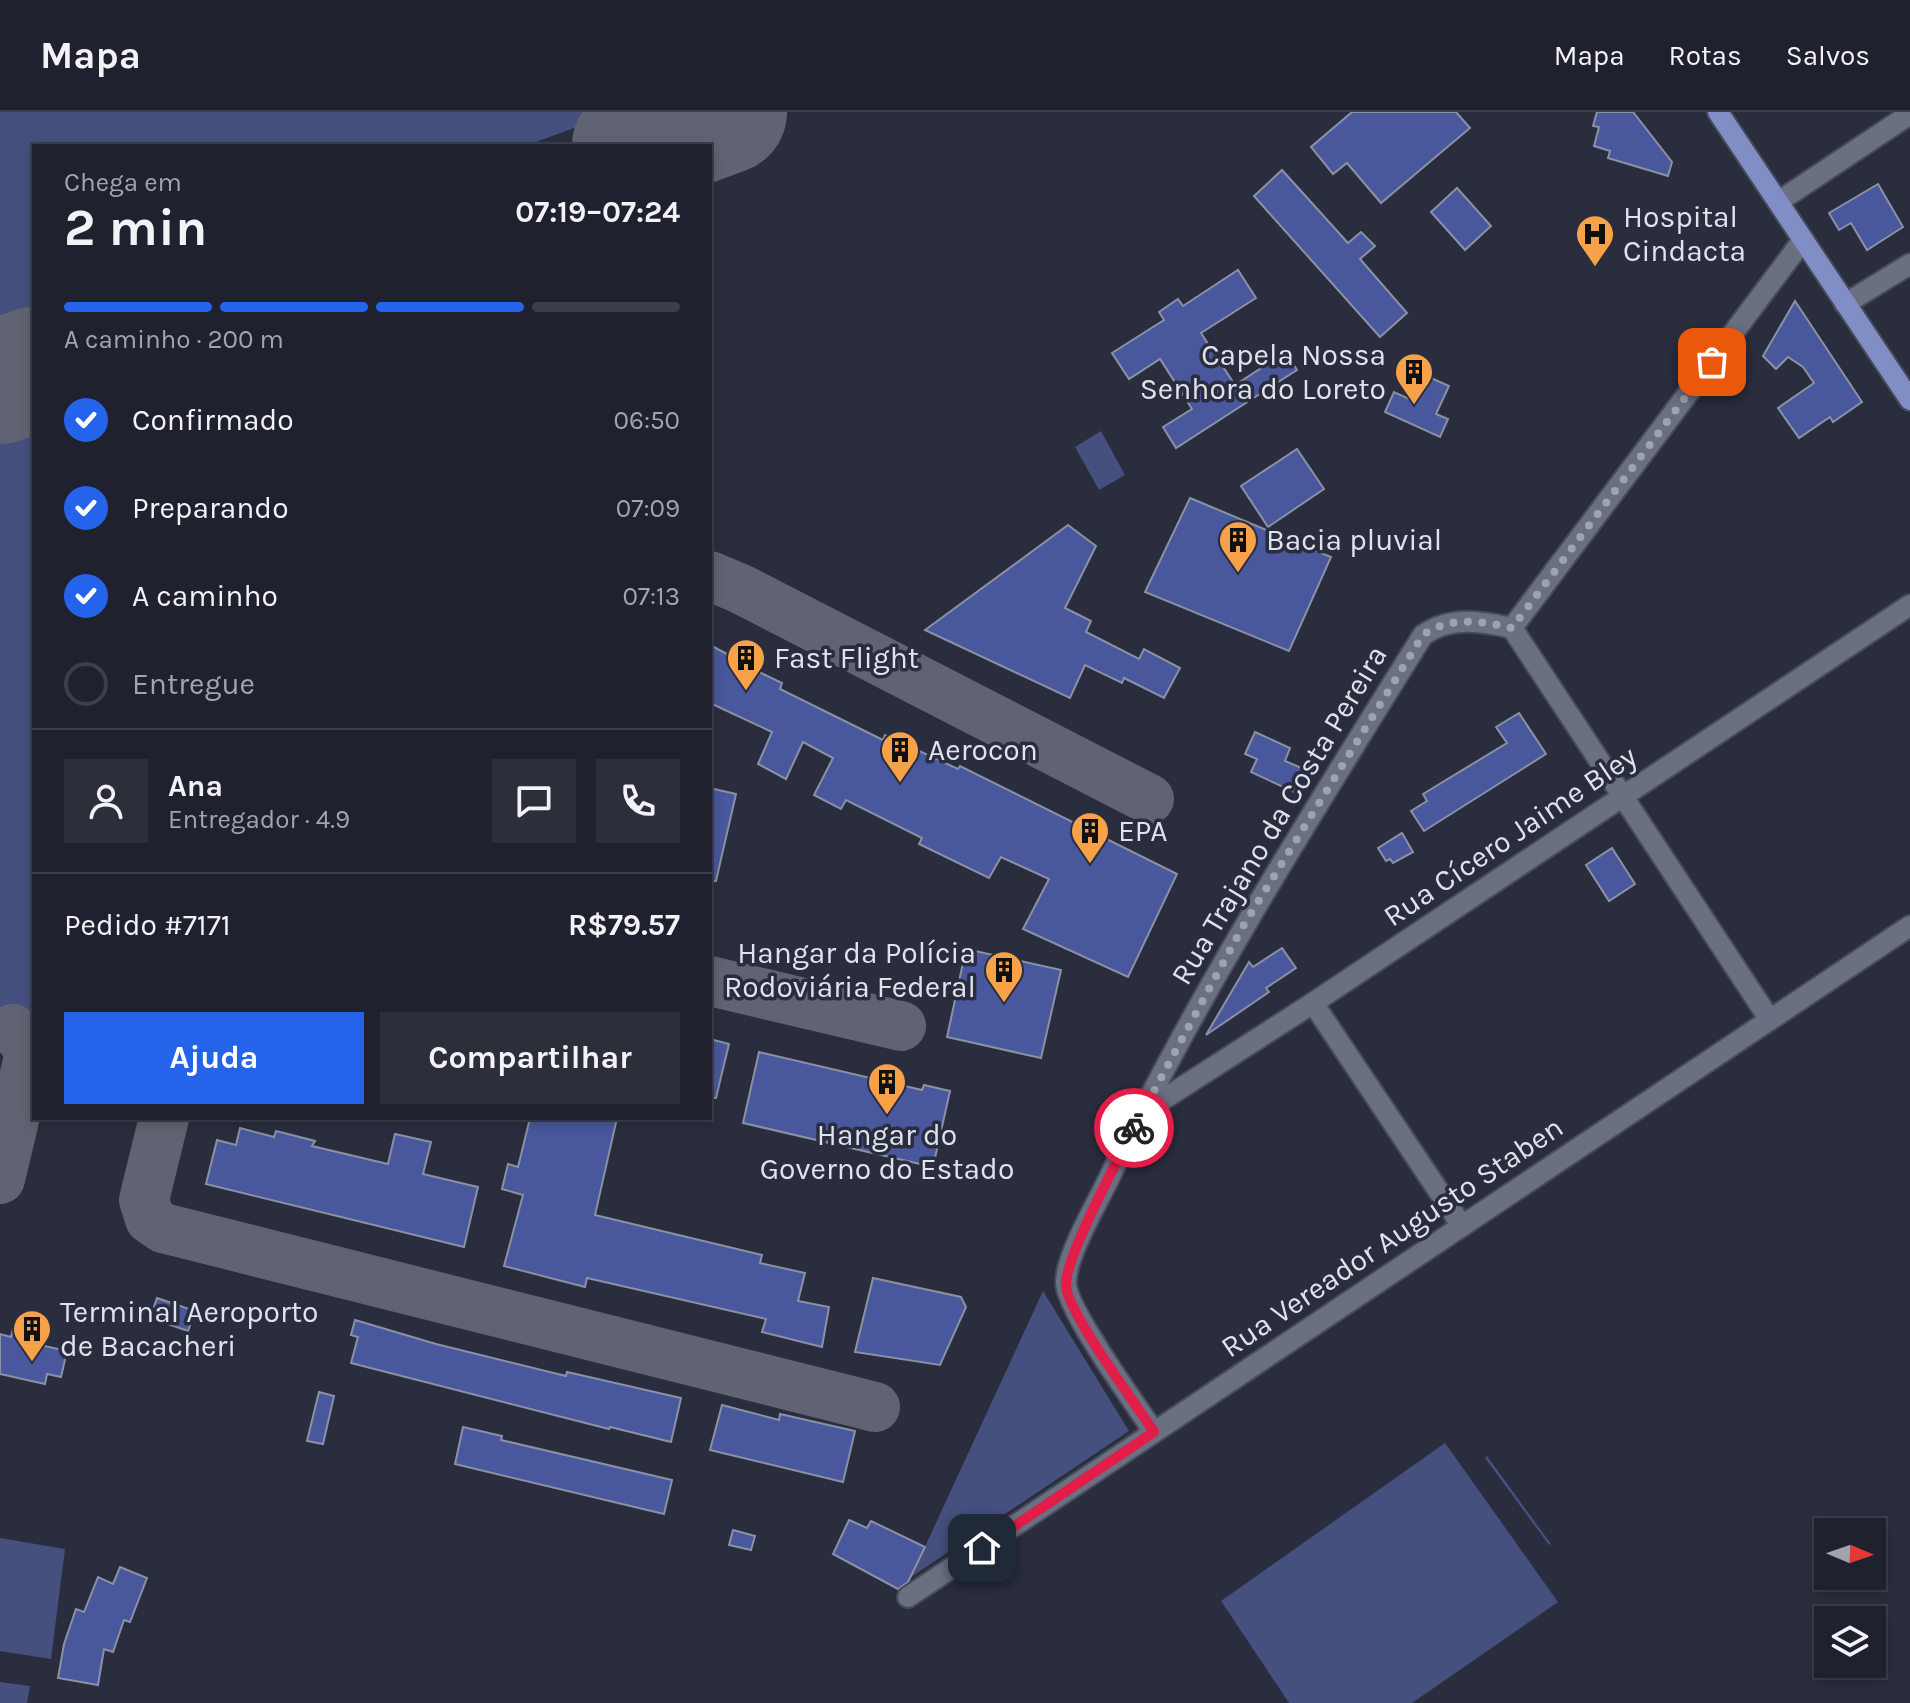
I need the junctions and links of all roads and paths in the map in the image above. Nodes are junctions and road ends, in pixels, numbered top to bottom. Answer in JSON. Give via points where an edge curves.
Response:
{"nodes":[{"id":1,"x":1718,"y":112,"type":"edge"},
{"id":2,"x":1910,"y":114,"type":"edge"},
{"id":3,"x":1778,"y":202,"type":"junction"},
{"id":4,"x":1803,"y":240,"type":"junction"},
{"id":5,"x":1910,"y":264,"type":"edge"},
{"id":6,"x":1845,"y":304,"type":"junction"},
{"id":7,"x":1910,"y":400,"type":"edge"},
{"id":8,"x":1910,"y":605,"type":"edge"},
{"id":9,"x":1512,"y":628,"type":"junction"},
{"id":10,"x":1623,"y":797,"type":"junction"},
{"id":11,"x":1910,"y":926,"type":"edge"},
{"id":12,"x":1313,"y":1003,"type":"junction"},
{"id":13,"x":1770,"y":1020,"type":"junction"},
{"id":14,"x":1142,"y":1113,"type":"junction"},
{"id":15,"x":1462,"y":1226,"type":"junction"},
{"id":16,"x":1154,"y":1432,"type":"junction"},
{"id":17,"x":908,"y":1597,"type":"dead end"}],
"edges":[{"from":1,"to":3,"type":"main road"},
{"from":2,"to":3,"type":"street"},
{"from":3,"to":4,"type":"main road"},
{"from":4,"to":6,"type":"main road"},
{"from":4,"to":9,"type":"street"},
{"from":5,"to":6,"type":"street"},
{"from":6,"to":7,"type":"main road"},
{"from":8,"to":10,"type":"street","name":"Rua Cícero Jaime Bley"},
{"from":9,"to":10,"type":"street"},
{"from":9,"to":14,"type":"street","name":"Rua Trajano da Costa Pereira","via":[[1467,622],[1423,635],[1242,928]]},
{"from":10,"to":12,"type":"street","name":"Rua Cícero Jaime Bley"},
{"from":10,"to":13,"type":"street"},
{"from":11,"to":13,"type":"street","name":"Rua Vereador Augusto Staben"},
{"from":12,"to":14,"type":"street","name":"Rua Cícero Jaime Bley"},
{"from":12,"to":15,"type":"street"},
{"from":13,"to":15,"type":"street","name":"Rua Vereador Augusto Staben"},
{"from":14,"to":16,"type":"street","name":"Rua Trajano da Costa Pereira","via":[[1072,1256],[1065,1282],[1072,1307]]},
{"from":15,"to":16,"type":"street","name":"Rua Vereador Augusto Staben"},
{"from":16,"to":17,"type":"street","name":"Rua Vereador Augusto Staben"}]}
